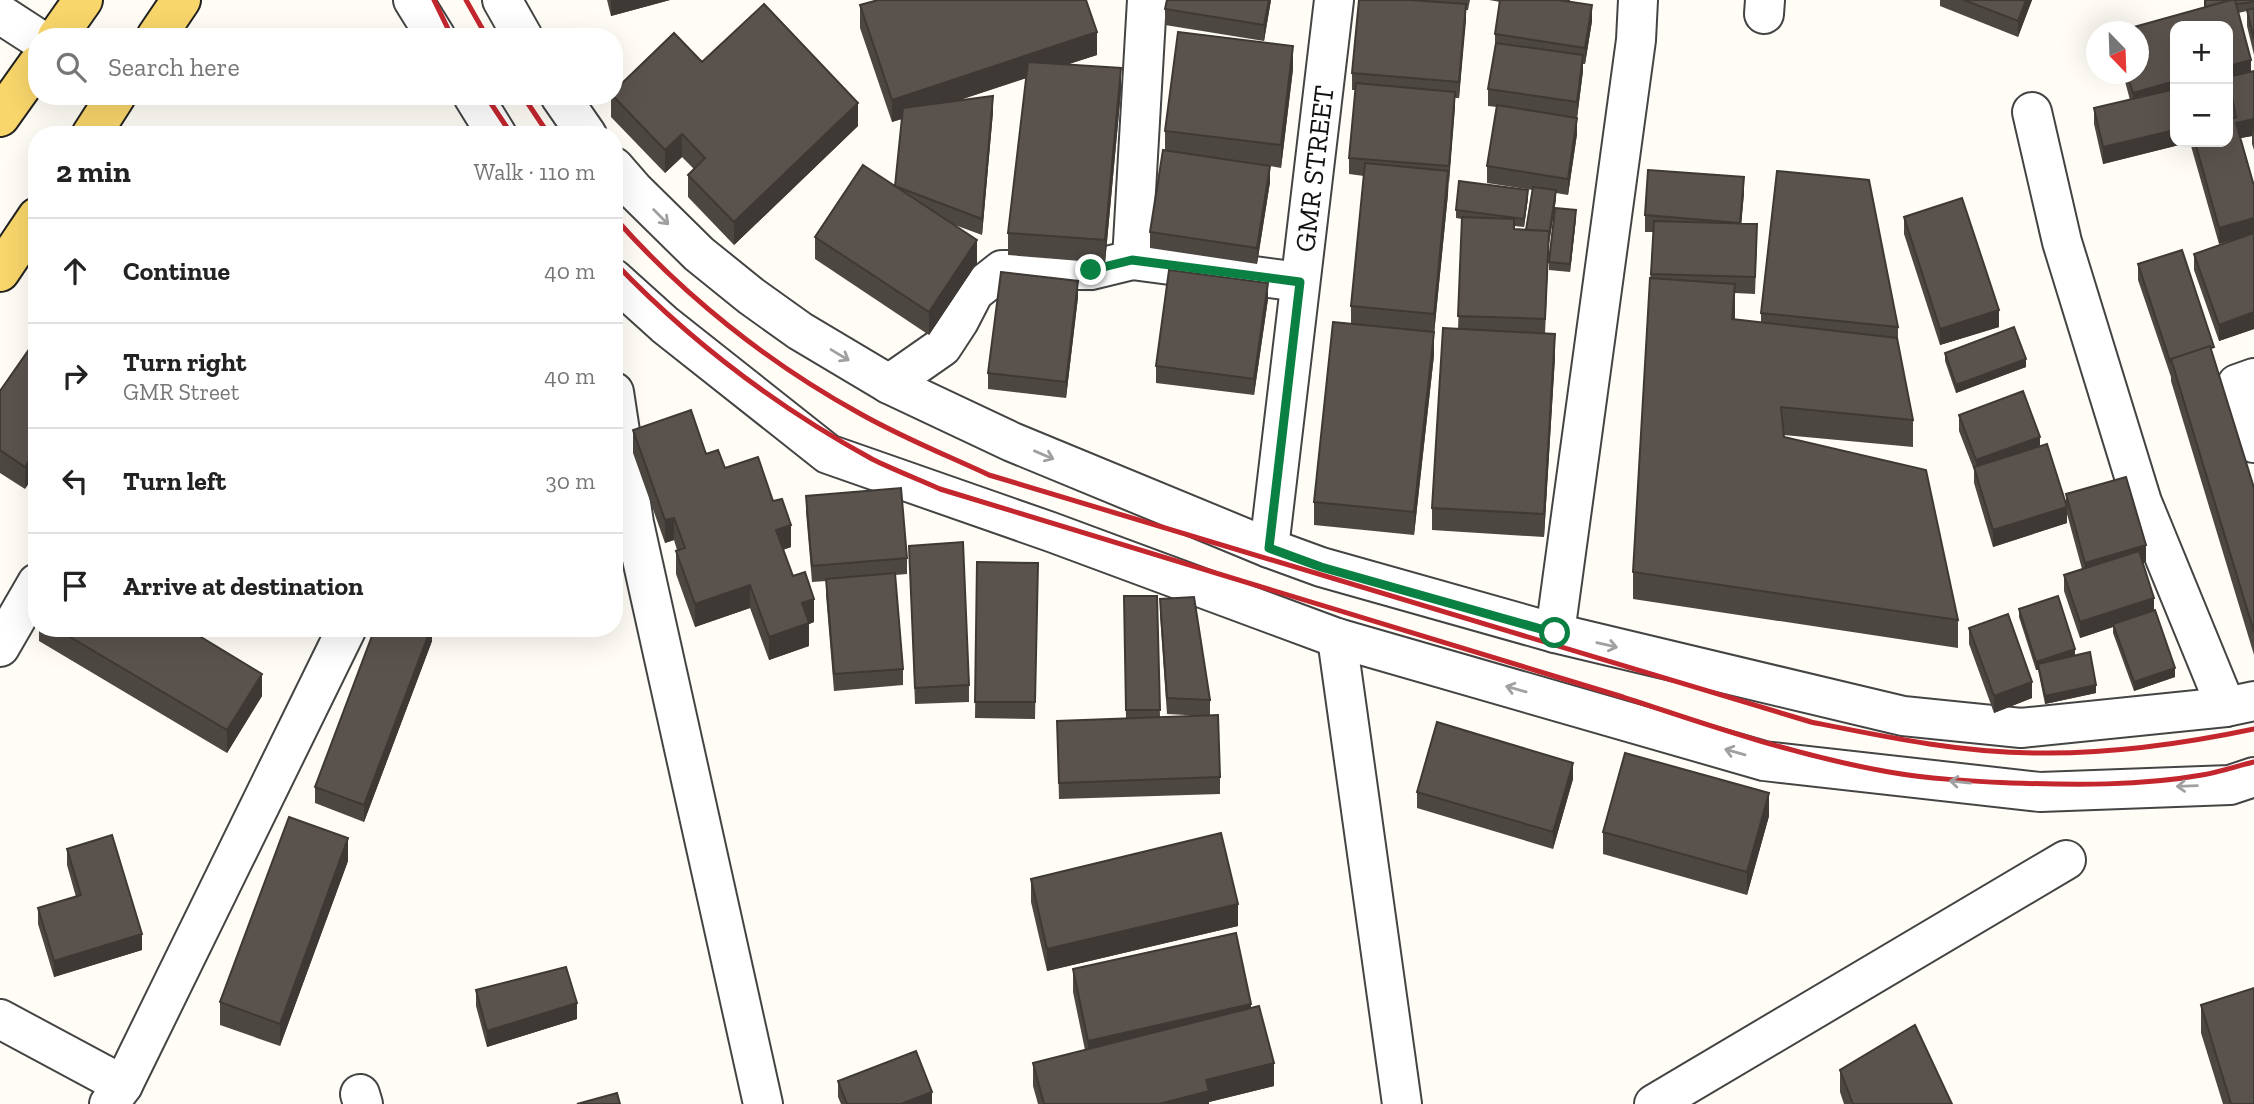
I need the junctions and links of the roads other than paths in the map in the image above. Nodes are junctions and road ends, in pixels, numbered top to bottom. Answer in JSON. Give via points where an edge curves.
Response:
{"nodes":[{"id":1,"x":83,"y":0,"type":"edge"},
{"id":2,"x":181,"y":0,"type":"edge"},
{"id":3,"x":413,"y":0,"type":"edge"},
{"id":4,"x":502,"y":0,"type":"edge"},
{"id":5,"x":1147,"y":0,"type":"edge"},
{"id":6,"x":1334,"y":0,"type":"edge"},
{"id":7,"x":1638,"y":0,"type":"edge"},
{"id":8,"x":0,"y":14,"type":"edge"},
{"id":9,"x":63,"y":28,"type":"edge"},
{"id":10,"x":162,"y":28,"type":"edge"},
{"id":11,"x":430,"y":28,"type":"edge"},
{"id":12,"x":518,"y":28,"type":"edge"},
{"id":13,"x":28,"y":32,"type":"edge"},
{"id":14,"x":28,"y":78,"type":"edge"},
{"id":15,"x":110,"y":105,"type":"edge"},
{"id":16,"x":566,"y":105,"type":"edge"},
{"id":17,"x":2032,"y":112,"type":"dead end"},
{"id":18,"x":0,"y":117,"type":"edge"},
{"id":19,"x":97,"y":126,"type":"edge"},
{"id":20,"x":581,"y":126,"type":"edge"},
{"id":21,"x":623,"y":177,"type":"edge"},
{"id":22,"x":28,"y":230,"type":"edge"},
{"id":23,"x":1132,"y":260,"type":"junction"},
{"id":24,"x":0,"y":272,"type":"edge"},
{"id":25,"x":1300,"y":282,"type":"junction"},
{"id":26,"x":623,"y":287,"type":"edge"},
{"id":27,"x":2254,"y":379,"type":"edge"},
{"id":28,"x":888,"y":384,"type":"junction"},
{"id":29,"x":2254,"y":443,"type":"edge"},
{"id":30,"x":623,"y":451,"type":"edge"},
{"id":31,"x":1269,"y":548,"type":"junction"},
{"id":32,"x":28,"y":599,"type":"edge"},
{"id":33,"x":1555,"y":633,"type":"junction"},
{"id":34,"x":343,"y":637,"type":"edge"},
{"id":35,"x":1337,"y":638,"type":"junction"},
{"id":36,"x":0,"y":647,"type":"edge"},
{"id":37,"x":2245,"y":712,"type":"edge"},
{"id":38,"x":2021,"y":728,"type":"junction"},
{"id":39,"x":2254,"y":777,"type":"edge"},
{"id":40,"x":2027,"y":790,"type":"junction"},
{"id":41,"x":2066,"y":860,"type":"dead end"},
{"id":42,"x":0,"y":1019,"type":"edge"},
{"id":43,"x":116,"y":1095,"type":"edge"},
{"id":44,"x":763,"y":1104,"type":"edge"},
{"id":45,"x":1402,"y":1104,"type":"edge"},
{"id":46,"x":1654,"y":1104,"type":"edge"}],
"edges":[{"from":1,"to":9,"type":"main road"},
{"from":2,"to":10,"type":"main road"},
{"from":3,"to":11,"type":"street"},
{"from":4,"to":12,"type":"street"},
{"from":5,"to":23,"type":"street"},
{"from":6,"to":25,"type":"street","name":"GMR STREET"},
{"from":7,"to":33,"type":"street"},
{"from":8,"to":13,"type":"street"},
{"from":14,"to":18,"type":"main road"},
{"from":15,"to":19,"type":"main road"},
{"from":16,"to":20,"type":"street"},
{"from":17,"to":37,"type":"street","via":[[2062,242],[2142,502]]},
{"from":21,"to":28,"type":"street","one_way":true,"via":[[699,254],[751,296]]},
{"from":22,"to":24,"type":"main road"},
{"from":23,"to":25,"type":"street"},
{"from":23,"to":28,"type":"street","via":[[1091,270],[1002,270],[974,292],[942,346]]},
{"from":25,"to":31,"type":"street","name":"GMR STREET"},
{"from":26,"to":35,"type":"street","via":[[828,454]]},
{"from":27,"to":29,"type":"street","via":[[2237,384]]},
{"from":28,"to":31,"type":"street","one_way":true,"via":[[1012,442]]},
{"from":30,"to":44,"type":"street","via":[[634,523]]},
{"from":31,"to":33,"type":"street"},
{"from":32,"to":36,"type":"street"},
{"from":33,"to":38,"type":"street","one_way":true,"via":[[1903,716]]},
{"from":34,"to":43,"type":"street"},
{"from":40,"to":35,"type":"street","one_way":true,"via":[[1764,761]]},
{"from":35,"to":45,"type":"street"},
{"from":37,"to":38,"type":"street"},
{"from":38,"to":40,"type":"street"},
{"from":39,"to":40,"type":"street","one_way":true,"via":[[2230,785]]},
{"from":41,"to":46,"type":"street"},
{"from":42,"to":43,"type":"street"}]}
